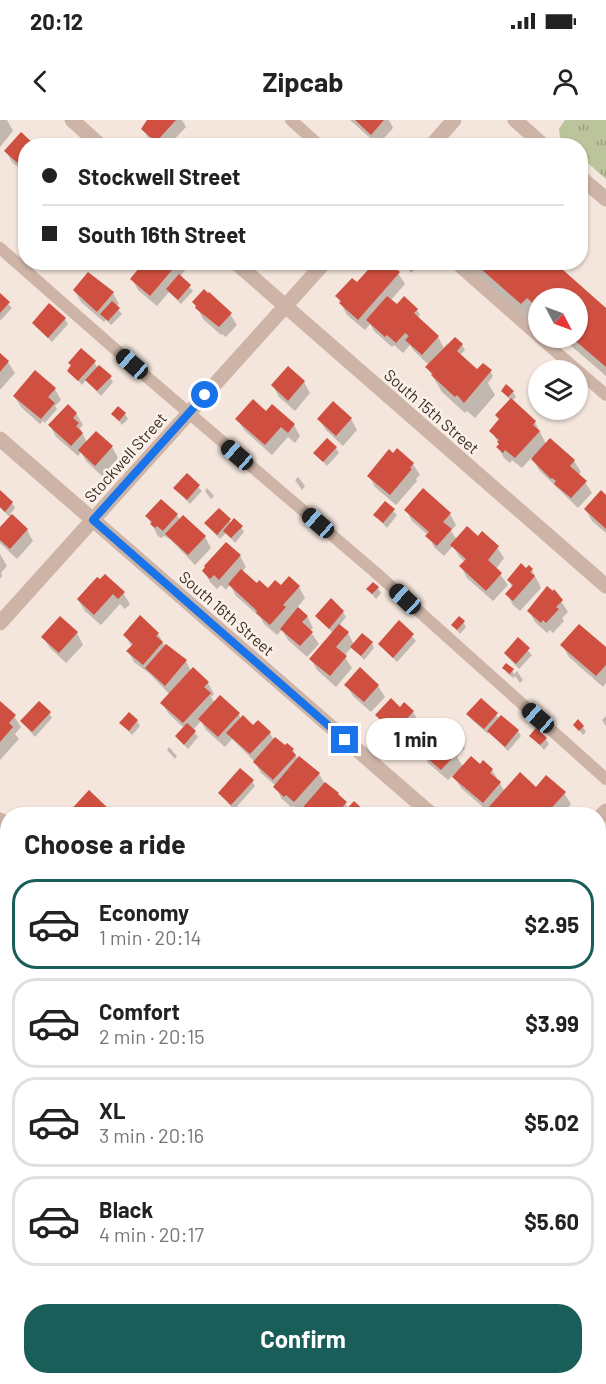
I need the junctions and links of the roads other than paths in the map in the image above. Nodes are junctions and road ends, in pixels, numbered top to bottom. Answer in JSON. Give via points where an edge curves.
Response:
{"nodes":[{"id":1,"x":72,"y":120,"type":"edge"},
{"id":2,"x":291,"y":120,"type":"edge"},
{"id":3,"x":454,"y":120,"type":"edge"},
{"id":4,"x":515,"y":120,"type":"edge"},
{"id":5,"x":92,"y":138,"type":"edge"},
{"id":6,"x":312,"y":138,"type":"edge"},
{"id":7,"x":438,"y":138,"type":"edge"},
{"id":8,"x":535,"y":138,"type":"edge"},
{"id":9,"x":588,"y":184,"type":"edge"},
{"id":10,"x":606,"y":199,"type":"edge"},
{"id":11,"x":0,"y":248,"type":"edge"},
{"id":12,"x":18,"y":264,"type":"edge"},
{"id":13,"x":25,"y":270,"type":"edge"},
{"id":14,"x":244,"y":270,"type":"edge"},
{"id":15,"x":318,"y":270,"type":"edge"},
{"id":16,"x":463,"y":270,"type":"edge"},
{"id":17,"x":285,"y":306,"type":"junction"},
{"id":18,"x":528,"y":327,"type":"edge"},
{"id":19,"x":552,"y":348,"type":"edge"},
{"id":20,"x":606,"y":395,"type":"edge"},
{"id":21,"x":189,"y":413,"type":"junction"},
{"id":22,"x":0,"y":439,"type":"edge"},
{"id":23,"x":93,"y":520,"type":"junction"},
{"id":24,"x":606,"y":586,"type":"edge"},
{"id":25,"x":0,"y":623,"type":"edge"},
{"id":26,"x":606,"y":779,"type":"edge"},
{"id":27,"x":423,"y":807,"type":"edge"}],
"edges":[{"from":1,"to":5,"type":"street"},
{"from":2,"to":6,"type":"lane"},
{"from":3,"to":7,"type":"street"},
{"from":4,"to":8,"type":"street"},
{"from":9,"to":10,"type":"street"},
{"from":11,"to":12,"type":"lane"},
{"from":13,"to":21,"type":"lane"},
{"from":14,"to":17,"type":"street","name":"South 15th Street"},
{"from":15,"to":17,"type":"street","name":"Stockwell Street"},
{"from":16,"to":18,"type":"lane"},
{"from":17,"to":21,"type":"street","name":"Stockwell Street"},
{"from":17,"to":24,"type":"street","name":"South 15th Street"},
{"from":19,"to":20,"type":"lane"},
{"from":21,"to":23,"type":"street","name":"Stockwell Street"},
{"from":21,"to":26,"type":"lane","via":[[375,572]]},
{"from":22,"to":23,"type":"street","name":"South 16th Street"},
{"from":23,"to":25,"type":"street","name":"Stockwell Street"},
{"from":23,"to":27,"type":"street","name":"South 16th Street"}]}
